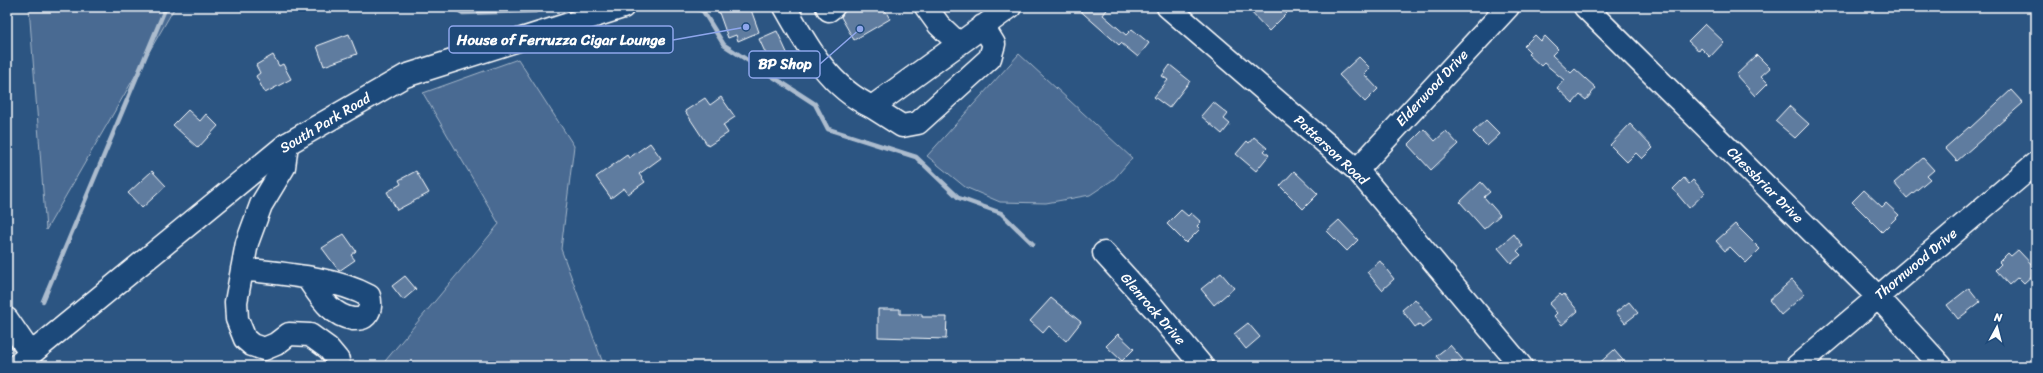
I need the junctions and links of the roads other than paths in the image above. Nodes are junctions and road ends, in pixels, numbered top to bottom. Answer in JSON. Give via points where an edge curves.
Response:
{"nodes":[{"id":1,"x":577,"y":7,"type":"edge"},
{"id":2,"x":623,"y":7,"type":"edge"},
{"id":3,"x":785,"y":7,"type":"edge"},
{"id":4,"x":827,"y":7,"type":"edge"},
{"id":5,"x":833,"y":7,"type":"edge"},
{"id":6,"x":926,"y":7,"type":"edge"},
{"id":7,"x":1010,"y":7,"type":"edge"},
{"id":8,"x":1168,"y":7,"type":"edge"},
{"id":9,"x":1508,"y":7,"type":"edge"},
{"id":10,"x":1585,"y":7,"type":"edge"},
{"id":11,"x":564,"y":26,"type":"junction"},
{"id":12,"x":983,"y":26,"type":"junction"},
{"id":13,"x":959,"y":44,"type":"junction"},
{"id":14,"x":872,"y":107,"type":"junction"},
{"id":15,"x":287,"y":144,"type":"junction"},
{"id":16,"x":2036,"y":163,"type":"edge"},
{"id":17,"x":1357,"y":170,"type":"junction"},
{"id":18,"x":1104,"y":253,"type":"dead end"},
{"id":19,"x":242,"y":269,"type":"junction"},
{"id":20,"x":308,"y":279,"type":"dead end"},
{"id":21,"x":1878,"y":297,"type":"junction"},
{"id":22,"x":7,"y":319,"type":"edge"},
{"id":23,"x":24,"y":360,"type":"edge"},
{"id":24,"x":338,"y":360,"type":"dead end"},
{"id":25,"x":1202,"y":366,"type":"edge"},
{"id":26,"x":1521,"y":366,"type":"edge"},
{"id":27,"x":1796,"y":366,"type":"edge"},
{"id":28,"x":1941,"y":366,"type":"edge"}],
"edges":[{"from":1,"to":11,"type":"street"},
{"from":2,"to":11,"type":"street","name":"South Park Road"},
{"from":3,"to":14,"type":"street","via":[[810,52],[841,88]]},
{"from":4,"to":5,"type":"street","via":[[829,10]]},
{"from":6,"to":13,"type":"street","via":[[939,25]]},
{"from":7,"to":12,"type":"street"},
{"from":8,"to":17,"type":"street","name":"Patterson Road"},
{"from":9,"to":17,"type":"street","name":"Elderwood Drive"},
{"from":10,"to":21,"type":"street","name":"Chessbriar Drive"},
{"from":11,"to":15,"type":"street","name":"South Park Road","via":[[405,76]]},
{"from":12,"to":13,"type":"street"},
{"from":12,"to":14,"type":"street","via":[[994,44],[990,58],[918,123],[902,126]]},
{"from":13,"to":14,"type":"street"},
{"from":15,"to":19,"type":"street","via":[[284,167],[261,205],[247,242]]},
{"from":15,"to":23,"type":"street","name":"South Park Road"},
{"from":16,"to":21,"type":"street","name":"Thornwood Drive"},
{"from":17,"to":26,"type":"street","name":"Patterson Road"},
{"from":18,"to":25,"type":"street","name":"Glenrock Drive"},
{"from":19,"to":20,"type":"street"},
{"from":19,"to":24,"type":"street","via":[[236,302],[236,319],[245,339],[252,345],[264,349],[289,334],[310,335],[328,348]]},
{"from":21,"to":27,"type":"street","name":"Thornwood Drive"},
{"from":21,"to":28,"type":"street","name":"Chessbriar Drive"},
{"from":22,"to":23,"type":"street"}]}
